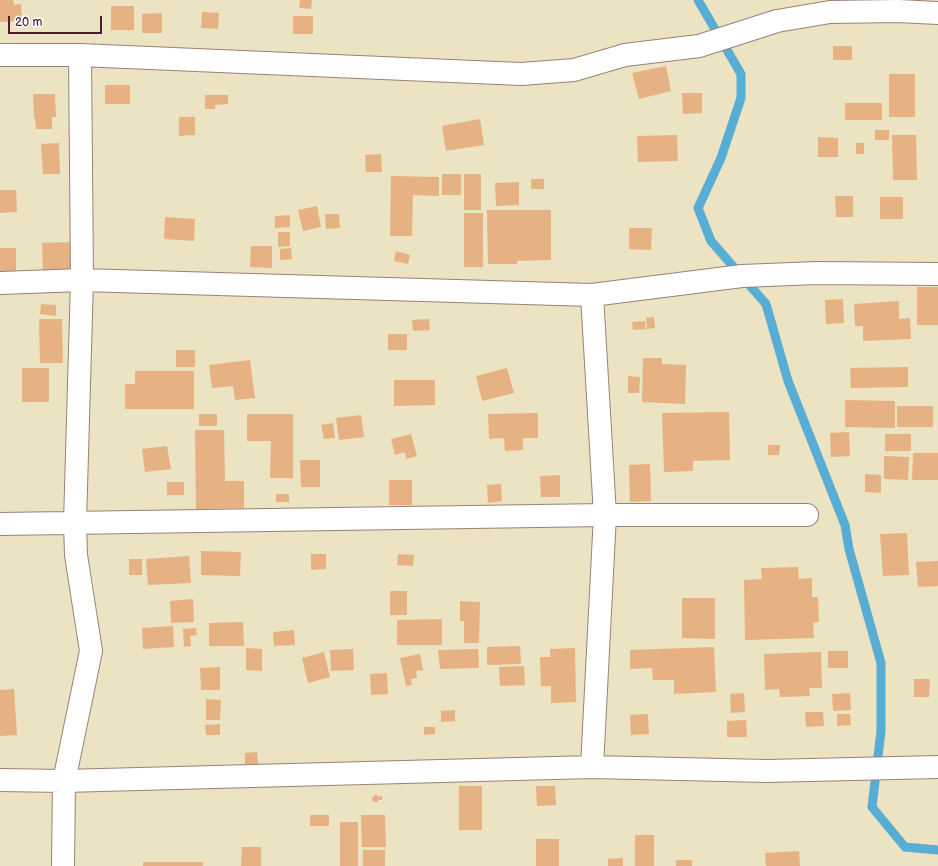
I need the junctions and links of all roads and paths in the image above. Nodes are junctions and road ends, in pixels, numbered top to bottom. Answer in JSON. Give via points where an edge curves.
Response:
{"nodes":[{"id":1,"x":938,"y":13,"type":"edge"},
{"id":2,"x":0,"y":55,"type":"edge"},
{"id":3,"x":80,"y":55,"type":"junction"},
{"id":4,"x":938,"y":274,"type":"edge"},
{"id":5,"x":82,"y":280,"type":"junction"},
{"id":6,"x":0,"y":283,"type":"edge"},
{"id":7,"x":592,"y":295,"type":"junction"},
{"id":8,"x":807,"y":515,"type":"dead end"},
{"id":9,"x":605,"y":516,"type":"junction"},
{"id":10,"x":75,"y":523,"type":"junction"},
{"id":11,"x":0,"y":524,"type":"edge"},
{"id":12,"x":592,"y":767,"type":"junction"},
{"id":13,"x":938,"y":768,"type":"edge"},
{"id":14,"x":0,"y":780,"type":"edge"},
{"id":15,"x":64,"y":781,"type":"junction"},
{"id":16,"x":63,"y":866,"type":"edge"}],
"edges":[{"from":1,"to":3,"type":"street","via":[[830,12],[778,21],[699,46],[626,55],[574,70],[521,74]]},
{"from":2,"to":3,"type":"street"},
{"from":3,"to":5,"type":"street"},
{"from":4,"to":7,"type":"street","via":[[817,273],[742,276]]},
{"from":5,"to":6,"type":"street"},
{"from":5,"to":7,"type":"street"},
{"from":5,"to":10,"type":"street"},
{"from":7,"to":9,"type":"street"},
{"from":8,"to":9,"type":"street"},
{"from":9,"to":10,"type":"street"},
{"from":9,"to":12,"type":"street"},
{"from":10,"to":11,"type":"street"},
{"from":10,"to":15,"type":"street","via":[[76,554],[91,651]]},
{"from":12,"to":13,"type":"street","via":[[766,771]]},
{"from":12,"to":15,"type":"street"},
{"from":14,"to":15,"type":"street"},
{"from":15,"to":16,"type":"street"}]}
